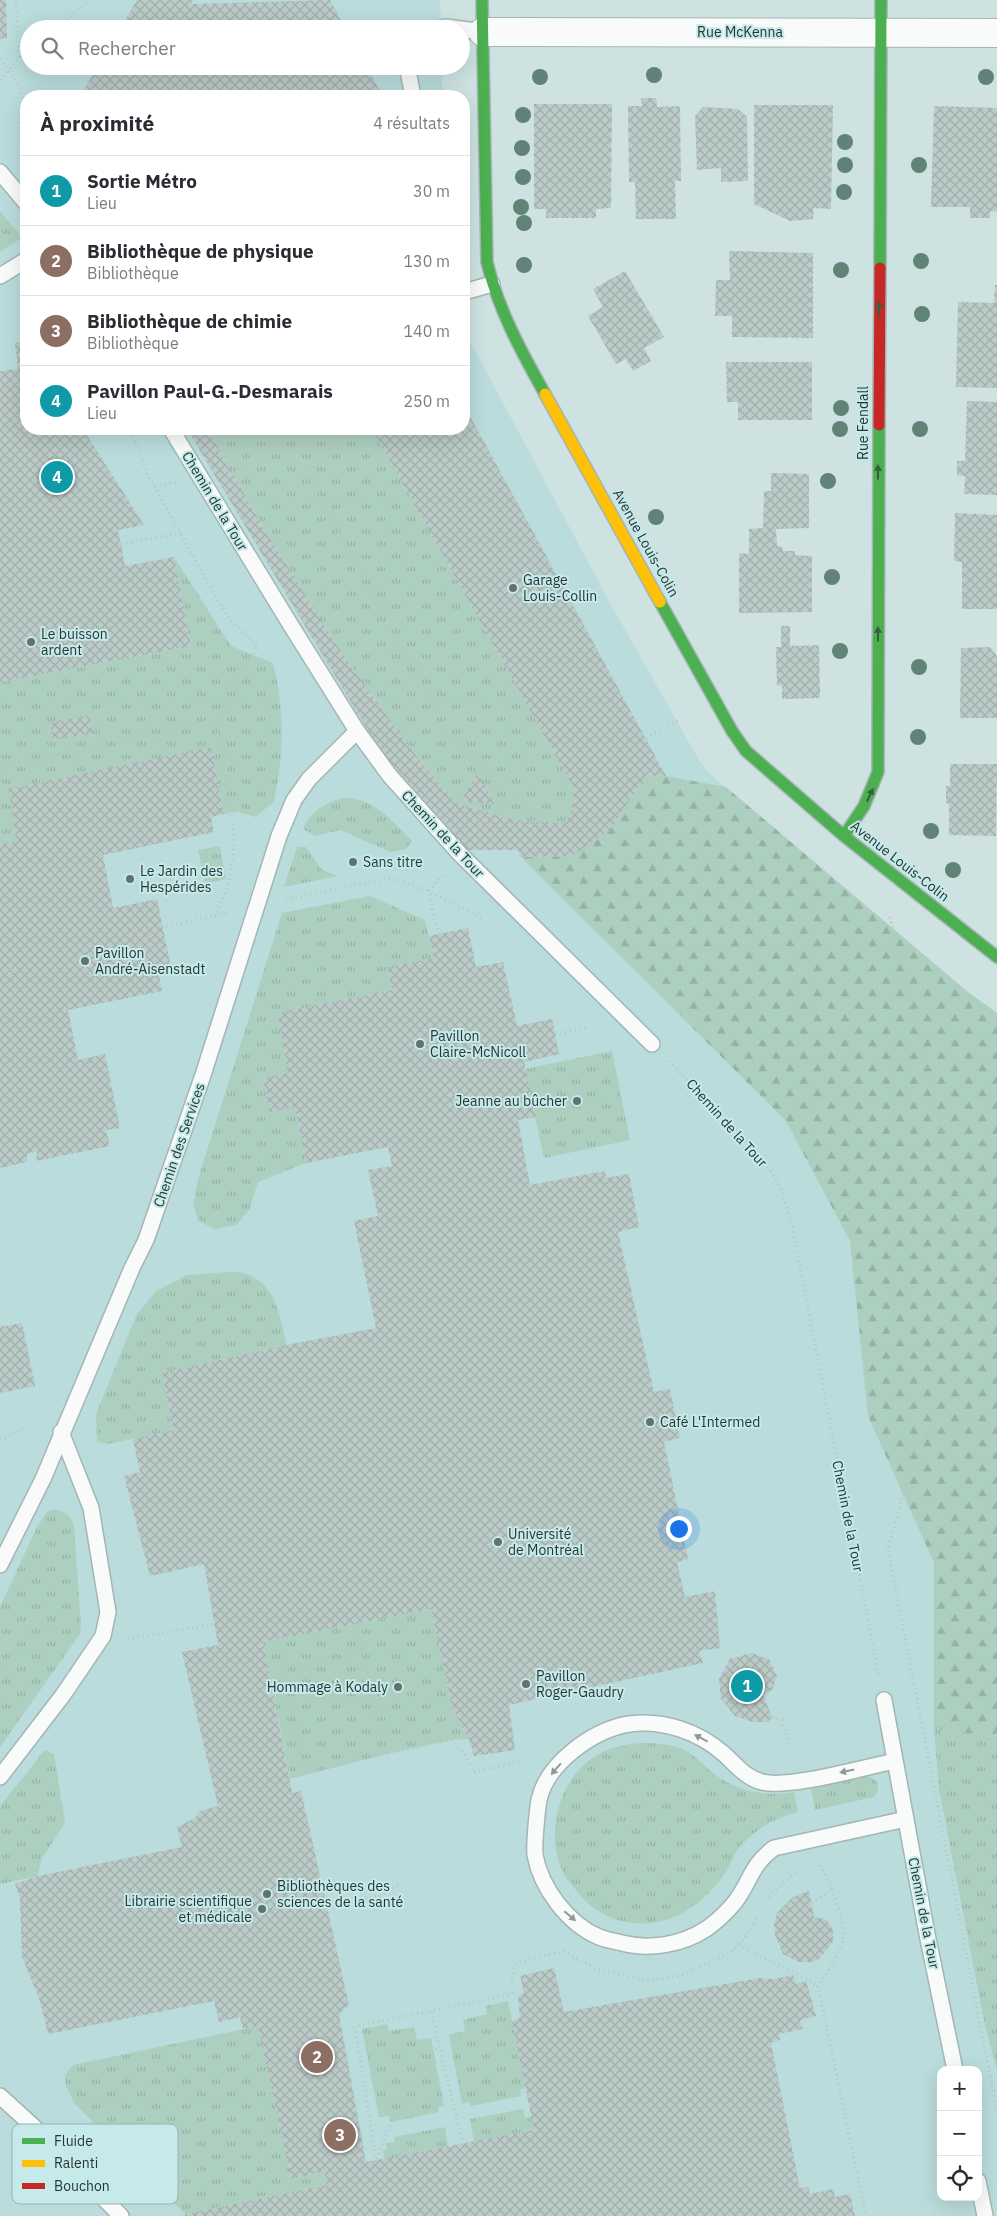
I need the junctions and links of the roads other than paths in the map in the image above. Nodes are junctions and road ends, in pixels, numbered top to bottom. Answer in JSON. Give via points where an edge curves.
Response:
{"nodes":[{"id":1,"x":482,"y":0,"type":"edge"},
{"id":2,"x":881,"y":0,"type":"edge"},
{"id":3,"x":470,"y":30,"type":"edge"},
{"id":4,"x":484,"y":32,"type":"junction"},
{"id":5,"x":880,"y":32,"type":"junction"},
{"id":6,"x":997,"y":34,"type":"edge"},
{"id":7,"x":409,"y":75,"type":"edge"},
{"id":8,"x":412,"y":90,"type":"edge"},
{"id":9,"x":0,"y":172,"type":"edge"},
{"id":10,"x":20,"y":196,"type":"edge"},
{"id":11,"x":20,"y":264,"type":"edge"},
{"id":12,"x":0,"y":276,"type":"edge"},
{"id":13,"x":492,"y":284,"type":"junction"},
{"id":14,"x":470,"y":290,"type":"edge"},
{"id":15,"x":175,"y":435,"type":"edge"},
{"id":16,"x":357,"y":731,"type":"junction"},
{"id":17,"x":844,"y":836,"type":"junction"},
{"id":18,"x":997,"y":957,"type":"edge"},
{"id":19,"x":652,"y":1044,"type":"road end"},
{"id":20,"x":61,"y":1432,"type":"junction"},
{"id":21,"x":0,"y":1566,"type":"edge"},
{"id":22,"x":884,"y":1700,"type":"road end"},
{"id":23,"x":895,"y":1761,"type":"junction"},
{"id":24,"x":0,"y":1777,"type":"edge"},
{"id":25,"x":906,"y":1819,"type":"junction"},
{"id":26,"x":954,"y":2066,"type":"edge"},
{"id":27,"x":0,"y":2096,"type":"edge"},
{"id":28,"x":31,"y":2124,"type":"edge"},
{"id":29,"x":982,"y":2198,"type":"edge"},
{"id":30,"x":109,"y":2204,"type":"edge"},
{"id":31,"x":121,"y":2216,"type":"edge"},
{"id":32,"x":986,"y":2216,"type":"edge"}],
"edges":[{"from":1,"to":4,"type":"street","name":"Avenue Louis-Colin"},
{"from":2,"to":5,"type":"street","name":"Rue Fendall"},
{"from":3,"to":4,"type":"lane"},
{"from":4,"to":5,"type":"street","name":"Rue McKenna"},
{"from":4,"to":13,"type":"street","name":"Avenue Louis-Colin","via":[[486,241]]},
{"from":5,"to":6,"type":"street","name":"Rue McKenna"},
{"from":17,"to":5,"type":"street","name":"Rue Fendall","one_way":true,"via":[[872,792],[878,772]]},
{"from":7,"to":8,"type":"lane"},
{"from":9,"to":10,"type":"lane"},
{"from":11,"to":12,"type":"lane"},
{"from":13,"to":14,"type":"lane"},
{"from":13,"to":17,"type":"street","name":"Avenue Louis-Colin","via":[[504,316],[535,376],[732,731],[746,751]]},
{"from":15,"to":16,"type":"lane","name":"Chemin de la Tour"},
{"from":16,"to":19,"type":"lane","name":"Chemin de la Tour","via":[[390,776],[459,853]]},
{"from":16,"to":20,"type":"lane","name":"Chemin des Services","via":[[309,779],[294,800],[279,836],[204,1075],[146,1240]]},
{"from":17,"to":18,"type":"street","name":"Avenue Louis-Colin"},
{"from":20,"to":21,"type":"lane","name":"Chemin des Services","via":[[43,1479]]},
{"from":20,"to":24,"type":"lane","via":[[91,1508],[108,1612],[103,1636],[63,1695]]},
{"from":22,"to":23,"type":"lane","name":"Chemin de la Tour"},
{"from":23,"to":25,"type":"lane","name":"Chemin de la Tour"},
{"from":23,"to":25,"type":"lane","one_way":true,"via":[[799,1781],[763,1782],[747,1776],[701,1737],[664,1724],[629,1724],[592,1736],[574,1748],[549,1778],[539,1799],[535,1855],[548,1891],[567,1915],[598,1937],[638,1947],[676,1943],[706,1929],[735,1903],[760,1859],[774,1848]]},
{"from":25,"to":26,"type":"lane","name":"Chemin de la Tour"},
{"from":27,"to":28,"type":"lane"},
{"from":29,"to":32,"type":"lane"},
{"from":30,"to":31,"type":"lane"}]}
